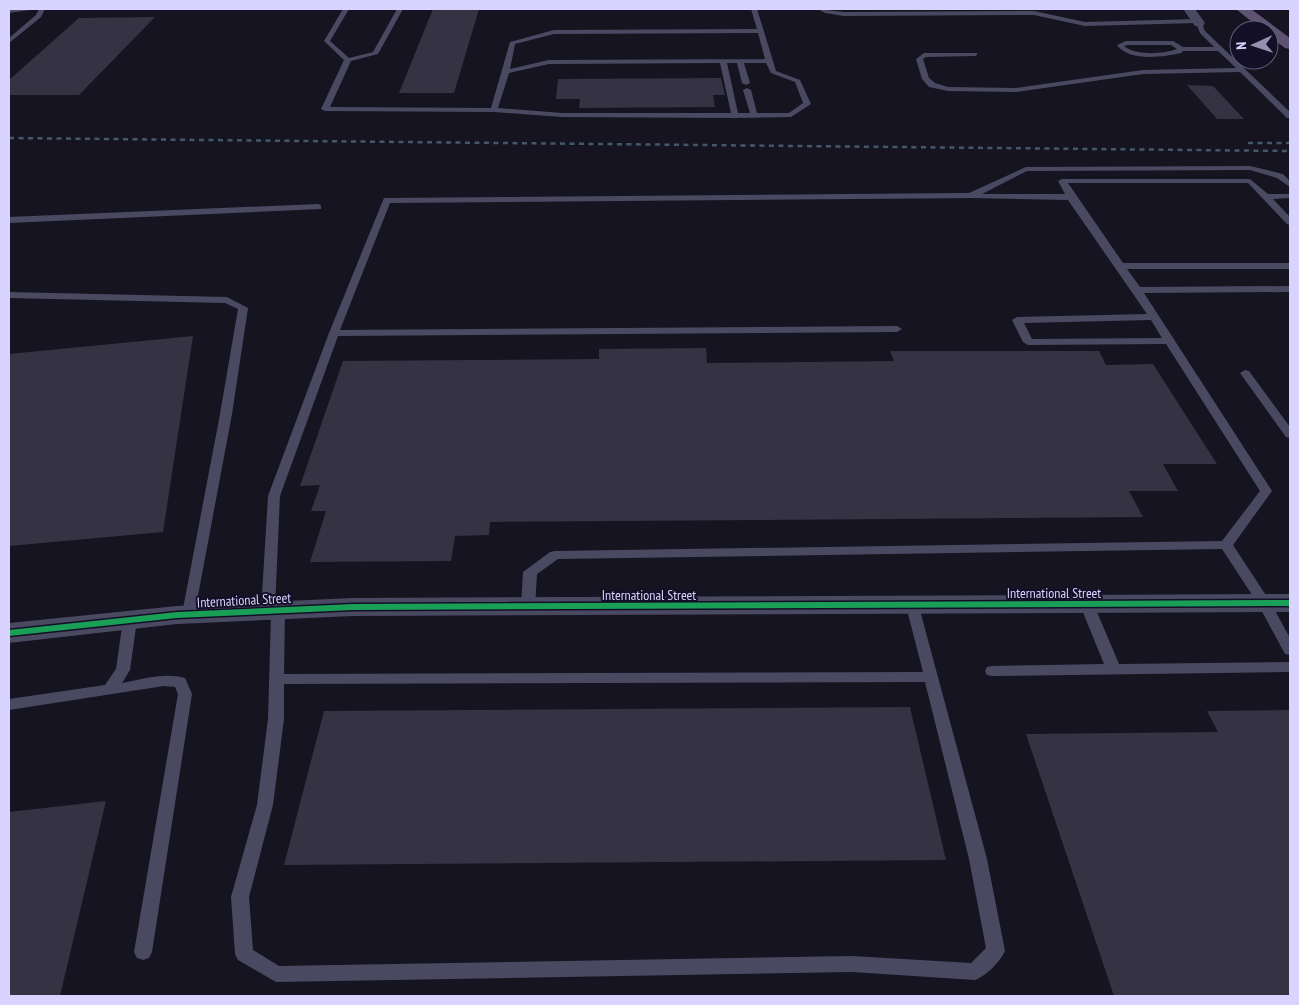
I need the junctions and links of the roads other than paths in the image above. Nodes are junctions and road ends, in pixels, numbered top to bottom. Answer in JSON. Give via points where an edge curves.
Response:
{"nodes":[{"id":1,"x":34,"y":9,"type":"edge"},
{"id":2,"x":42,"y":9,"type":"edge"},
{"id":3,"x":346,"y":9,"type":"edge"},
{"id":4,"x":400,"y":9,"type":"edge"},
{"id":5,"x":754,"y":9,"type":"edge"},
{"id":6,"x":821,"y":9,"type":"edge"},
{"id":7,"x":1189,"y":9,"type":"edge"},
{"id":8,"x":1243,"y":9,"type":"edge"},
{"id":9,"x":9,"y":11,"type":"edge"},
{"id":10,"x":1199,"y":22,"type":"junction"},
{"id":11,"x":760,"y":31,"type":"junction"},
{"id":12,"x":9,"y":41,"type":"edge"},
{"id":13,"x":1290,"y":46,"type":"edge"},
{"id":14,"x":1181,"y":48,"type":"junction"},
{"id":15,"x":1219,"y":48,"type":"junction"},
{"id":16,"x":975,"y":54,"type":"dead end"},
{"id":17,"x":1229,"y":57,"type":"edge"},
{"id":18,"x":348,"y":60,"type":"junction"},
{"id":19,"x":723,"y":61,"type":"junction"},
{"id":20,"x":740,"y":61,"type":"junction"},
{"id":21,"x":769,"y":61,"type":"junction"},
{"id":22,"x":1243,"y":70,"type":"joint"},
{"id":23,"x":506,"y":72,"type":"junction"},
{"id":24,"x":494,"y":110,"type":"junction"},
{"id":25,"x":735,"y":116,"type":"junction"},
{"id":26,"x":754,"y":116,"type":"junction"},
{"id":27,"x":1290,"y":116,"type":"edge"},
{"id":28,"x":1290,"y":185,"type":"edge"},
{"id":29,"x":970,"y":196,"type":"junction"},
{"id":30,"x":1266,"y":196,"type":"junction"},
{"id":31,"x":1290,"y":196,"type":"edge"},
{"id":32,"x":1071,"y":197,"type":"junction"},
{"id":33,"x":318,"y":207,"type":"dead end"},
{"id":34,"x":9,"y":220,"type":"edge"},
{"id":35,"x":1290,"y":222,"type":"edge"},
{"id":36,"x":1120,"y":266,"type":"junction"},
{"id":37,"x":1290,"y":266,"type":"edge"},
{"id":38,"x":1290,"y":289,"type":"edge"},
{"id":39,"x":1137,"y":290,"type":"junction"},
{"id":40,"x":9,"y":295,"type":"edge"},
{"id":41,"x":1154,"y":317,"type":"junction"},
{"id":42,"x":897,"y":329,"type":"dead end"},
{"id":43,"x":334,"y":333,"type":"junction"},
{"id":44,"x":1170,"y":341,"type":"junction"},
{"id":45,"x":1244,"y":373,"type":"dead end"},
{"id":46,"x":1290,"y":435,"type":"edge"},
{"id":47,"x":1226,"y":545,"type":"junction"},
{"id":48,"x":1277,"y":603,"type":"edge"},
{"id":49,"x":1088,"y":605,"type":"junction"},
{"id":50,"x":913,"y":606,"type":"junction"},
{"id":51,"x":528,"y":607,"type":"junction"},
{"id":52,"x":273,"y":611,"type":"junction"},
{"id":53,"x":189,"y":614,"type":"junction"},
{"id":54,"x":130,"y":620,"type":"junction"},
{"id":55,"x":9,"y":632,"type":"edge"},
{"id":56,"x":1290,"y":650,"type":"edge"},
{"id":57,"x":1290,"y":667,"type":"edge"},
{"id":58,"x":1114,"y":670,"type":"junction"},
{"id":59,"x":992,"y":671,"type":"dead end"},
{"id":60,"x":931,"y":677,"type":"junction"},
{"id":61,"x":277,"y":679,"type":"junction"},
{"id":62,"x":110,"y":690,"type":"junction"},
{"id":63,"x":9,"y":705,"type":"edge"},
{"id":64,"x":143,"y":952,"type":"dead end"}],
"edges":[{"from":1,"to":9,"type":"lane"},
{"from":2,"to":12,"type":"lane","via":[[39,16]]},
{"from":3,"to":18,"type":"lane","via":[[327,41]]},
{"from":4,"to":18,"type":"lane","via":[[376,53]]},
{"from":5,"to":11,"type":"lane"},
{"from":6,"to":10,"type":"lane","via":[[844,14],[1034,13],[1085,24]]},
{"from":7,"to":10,"type":"street"},
{"from":8,"to":13,"type":"main road"},
{"from":10,"to":15,"type":"lane","via":[[1202,32]]},
{"from":11,"to":21,"type":"lane"},
{"from":11,"to":23,"type":"lane","via":[[554,32],[512,43]]},
{"from":14,"to":14,"type":"lane","via":[[1173,43],[1120,45],[1126,51],[1137,53],[1173,53]]},
{"from":14,"to":15,"type":"lane"},
{"from":15,"to":17,"type":"lane"},
{"from":16,"to":22,"type":"lane","via":[[924,54],[919,59],[926,79],[932,85],[948,88],[1016,90],[1142,72]]},
{"from":18,"to":24,"type":"lane","via":[[325,109]]},
{"from":19,"to":20,"type":"lane"},
{"from":19,"to":23,"type":"lane","via":[[549,62]]},
{"from":19,"to":25,"type":"lane"},
{"from":20,"to":21,"type":"lane"},
{"from":20,"to":26,"type":"lane"},
{"from":21,"to":26,"type":"lane","via":[[773,72],[798,82],[807,104],[791,115]]},
{"from":22,"to":27,"type":"lane"},
{"from":23,"to":24,"type":"lane"},
{"from":24,"to":25,"type":"lane","via":[[562,115]]},
{"from":25,"to":26,"type":"lane"},
{"from":28,"to":29,"type":"lane","via":[[1280,176],[1250,168],[1026,169]]},
{"from":29,"to":32,"type":"lane"},
{"from":29,"to":43,"type":"lane","via":[[387,200]]},
{"from":30,"to":31,"type":"lane"},
{"from":30,"to":32,"type":"lane","via":[[1250,181],[1062,181]]},
{"from":30,"to":35,"type":"lane"},
{"from":32,"to":36,"type":"lane"},
{"from":33,"to":34,"type":"lane"},
{"from":36,"to":37,"type":"lane"},
{"from":36,"to":39,"type":"lane"},
{"from":38,"to":39,"type":"lane"},
{"from":39,"to":41,"type":"lane"},
{"from":40,"to":53,"type":"lane","via":[[228,300],[243,308]]},
{"from":41,"to":44,"type":"lane"},
{"from":41,"to":44,"type":"lane","via":[[1017,320],[1028,342]]},
{"from":42,"to":43,"type":"lane"},
{"from":43,"to":52,"type":"lane","via":[[274,496]]},
{"from":44,"to":47,"type":"lane","via":[[1266,491]]},
{"from":45,"to":46,"type":"lane"},
{"from":47,"to":48,"type":"lane"},
{"from":47,"to":51,"type":"lane","via":[[555,554],[530,572]]},
{"from":48,"to":49,"type":"street","name":"International Street"},
{"from":48,"to":56,"type":"lane"},
{"from":49,"to":50,"type":"street","name":"International Street"},
{"from":49,"to":58,"type":"lane"},
{"from":50,"to":51,"type":"street","name":"International Street"},
{"from":50,"to":60,"type":"lane"},
{"from":51,"to":52,"type":"street","name":"International Street","via":[[353,607]]},
{"from":52,"to":53,"type":"street","name":"International Street"},
{"from":52,"to":61,"type":"lane"},
{"from":53,"to":54,"type":"street","name":"International Street"},
{"from":54,"to":55,"type":"street","name":"International Street"},
{"from":54,"to":62,"type":"lane","via":[[123,670]]},
{"from":57,"to":58,"type":"lane"},
{"from":58,"to":59,"type":"lane"},
{"from":60,"to":61,"type":"lane"},
{"from":60,"to":61,"type":"lane","via":[[978,859],[996,951],[975,972],[852,964],[276,974],[244,954],[240,897],[264,805],[276,719]]},
{"from":62,"to":63,"type":"lane"},
{"from":62,"to":64,"type":"lane","via":[[164,681],[180,682],[185,694]]}]}
